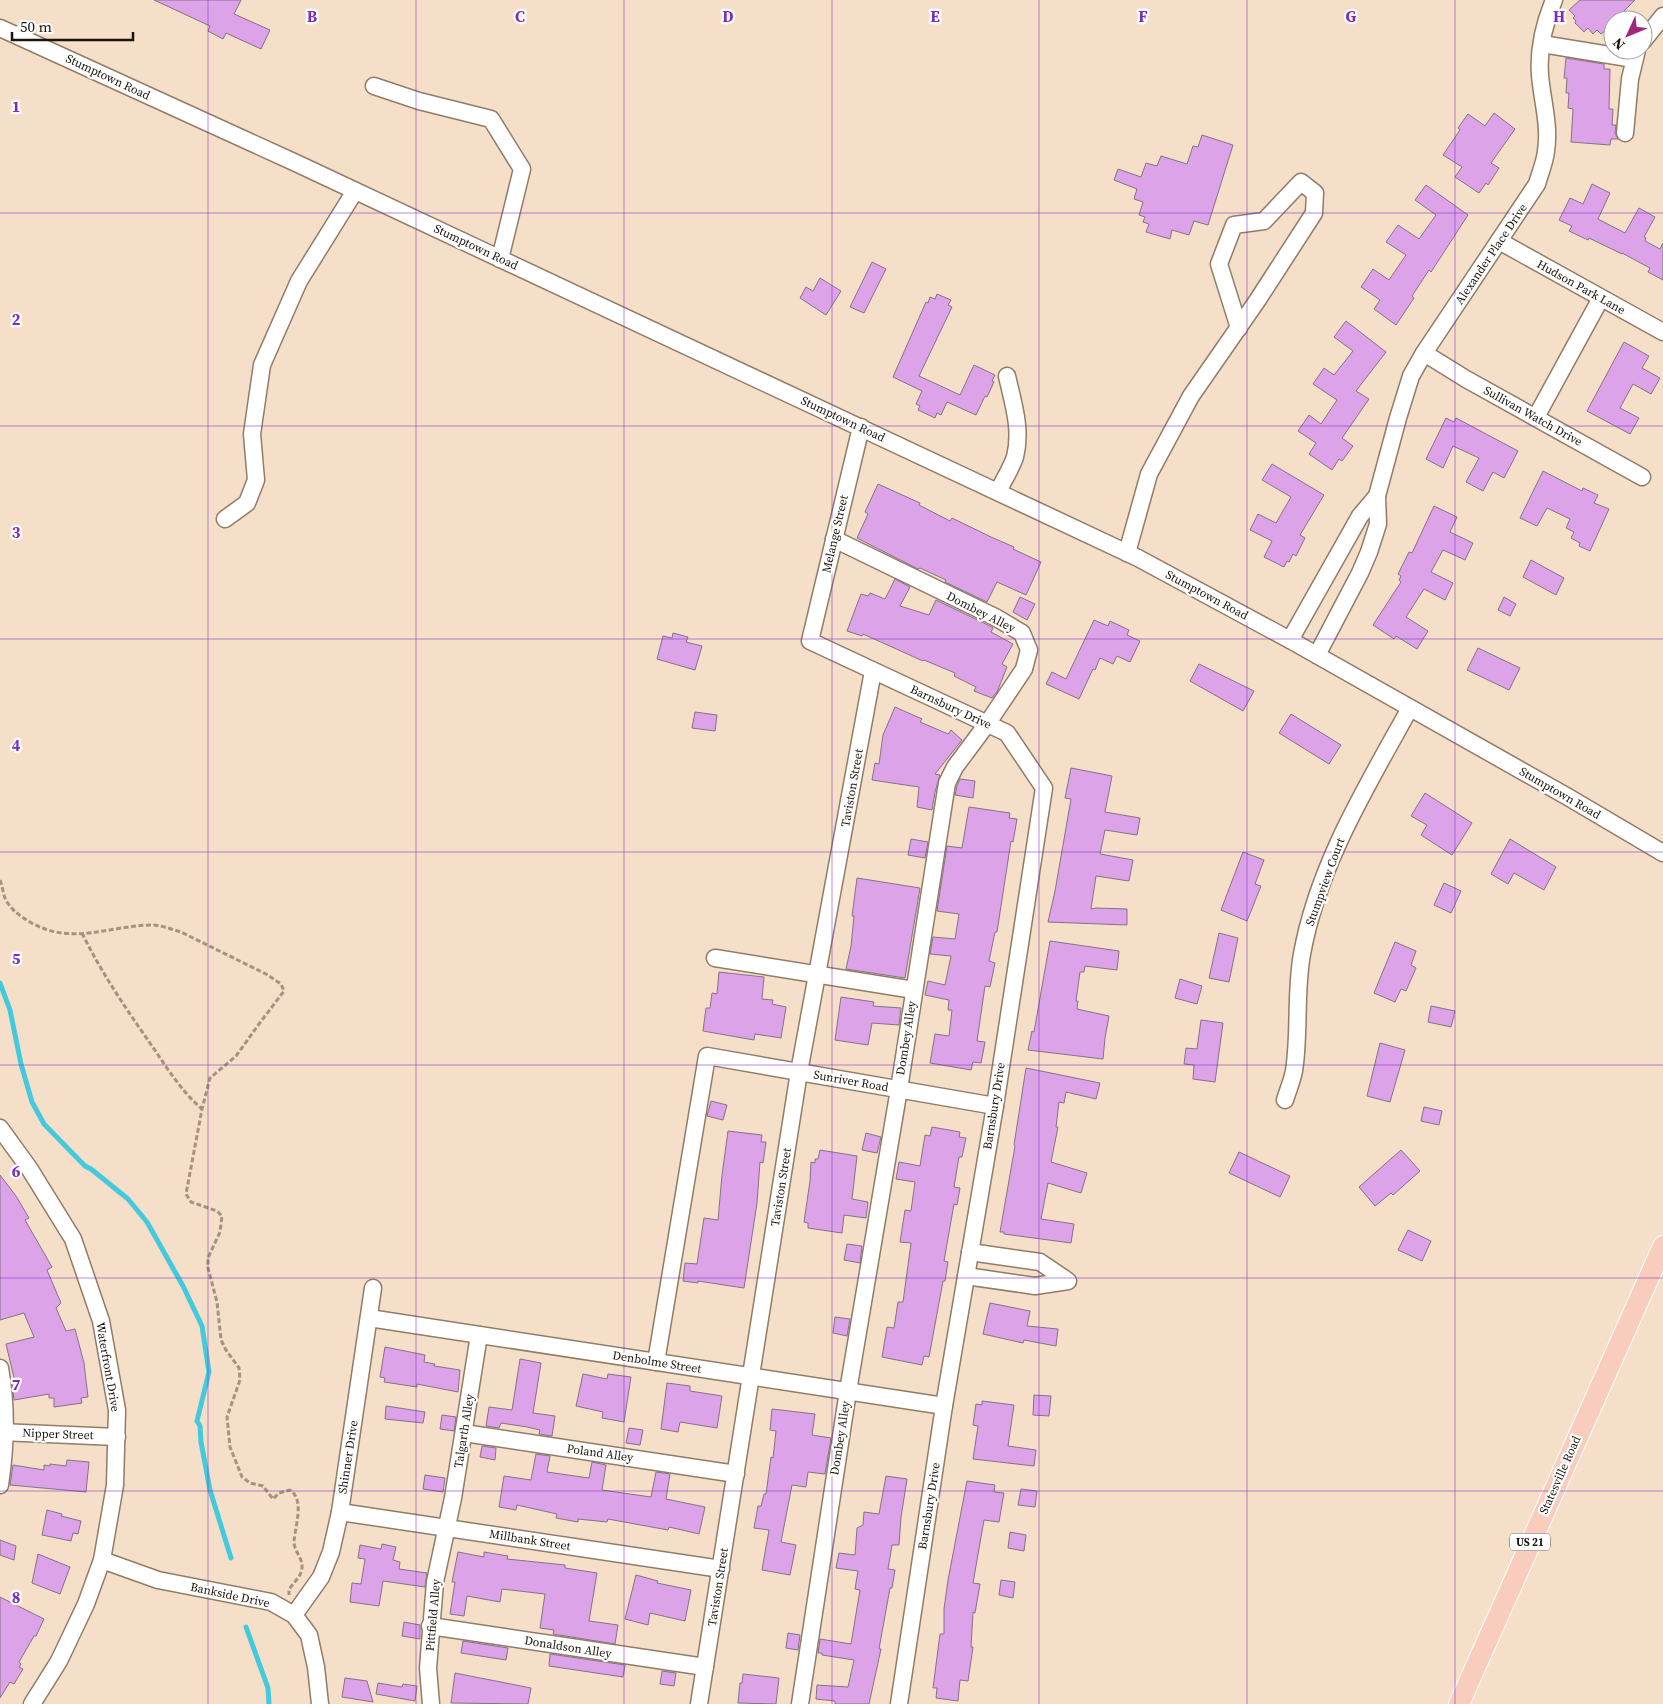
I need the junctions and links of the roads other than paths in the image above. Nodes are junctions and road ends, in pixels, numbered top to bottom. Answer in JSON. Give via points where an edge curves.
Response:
{"nodes":[{"id":1,"x":1554,"y":0,"type":"edge"},
{"id":2,"x":1663,"y":16,"type":"edge"},
{"id":3,"x":0,"y":28,"type":"edge"},
{"id":4,"x":1653,"y":29,"type":"edge"},
{"id":5,"x":1542,"y":44,"type":"junction"},
{"id":6,"x":1603,"y":51,"type":"edge"},
{"id":7,"x":1634,"y":60,"type":"edge"},
{"id":8,"x":374,"y":86,"type":"dead end"},
{"id":9,"x":1625,"y":133,"type":"dead end"},
{"id":10,"x":355,"y":191,"type":"junction"},
{"id":11,"x":1499,"y":241,"type":"junction"},
{"id":12,"x":500,"y":259,"type":"junction"},
{"id":13,"x":1601,"y":298,"type":"junction"},
{"id":14,"x":1238,"y":328,"type":"junction"},
{"id":15,"x":1663,"y":332,"type":"edge"},
{"id":16,"x":1424,"y":354,"type":"junction"},
{"id":17,"x":1007,"y":376,"type":"dead end"},
{"id":18,"x":1536,"y":417,"type":"junction"},
{"id":19,"x":860,"y":427,"type":"junction"},
{"id":20,"x":1642,"y":476,"type":"dead end"},
{"id":21,"x":998,"y":492,"type":"junction"},
{"id":22,"x":1377,"y":496,"type":"junction"},
{"id":23,"x":225,"y":519,"type":"dead end"},
{"id":24,"x":834,"y":539,"type":"junction"},
{"id":25,"x":1127,"y":553,"type":"junction"},
{"id":26,"x":1290,"y":640,"type":"junction"},
{"id":27,"x":810,"y":641,"type":"joint"},
{"id":28,"x":1317,"y":655,"type":"junction"},
{"id":29,"x":873,"y":671,"type":"junction"},
{"id":30,"x":1410,"y":708,"type":"junction"},
{"id":31,"x":987,"y":724,"type":"junction"},
{"id":32,"x":1663,"y":854,"type":"edge"},
{"id":33,"x":715,"y":958,"type":"dead end"},
{"id":34,"x":817,"y":976,"type":"junction"},
{"id":35,"x":914,"y":990,"type":"junction"},
{"id":36,"x":799,"y":1072,"type":"junction"},
{"id":37,"x":899,"y":1089,"type":"junction"},
{"id":38,"x":1285,"y":1100,"type":"dead end"},
{"id":39,"x":995,"y":1106,"type":"junction"},
{"id":40,"x":0,"y":1128,"type":"edge"},
{"id":41,"x":1663,"y":1246,"type":"edge"},
{"id":42,"x":970,"y":1252,"type":"junction"},
{"id":43,"x":966,"y":1276,"type":"junction"},
{"id":44,"x":1657,"y":1276,"type":"edge"},
{"id":45,"x":374,"y":1288,"type":"dead end"},
{"id":46,"x":369,"y":1318,"type":"junction"},
{"id":47,"x":479,"y":1335,"type":"junction"},
{"id":48,"x":656,"y":1362,"type":"junction"},
{"id":49,"x":0,"y":1368,"type":"edge"},
{"id":50,"x":751,"y":1377,"type":"junction"},
{"id":51,"x":848,"y":1391,"type":"junction"},
{"id":52,"x":944,"y":1406,"type":"junction"},
{"id":53,"x":3,"y":1432,"type":"edge"},
{"id":54,"x":464,"y":1433,"type":"junction"},
{"id":55,"x":116,"y":1437,"type":"junction"},
{"id":56,"x":736,"y":1474,"type":"junction"},
{"id":57,"x":0,"y":1485,"type":"edge"},
{"id":58,"x":340,"y":1512,"type":"junction"},
{"id":59,"x":448,"y":1528,"type":"junction"},
{"id":60,"x":102,"y":1560,"type":"junction"},
{"id":61,"x":721,"y":1569,"type":"junction"},
{"id":62,"x":294,"y":1615,"type":"junction"},
{"id":63,"x":430,"y":1626,"type":"junction"},
{"id":64,"x":705,"y":1668,"type":"junction"},
{"id":65,"x":32,"y":1704,"type":"edge"},
{"id":66,"x":320,"y":1704,"type":"edge"},
{"id":67,"x":432,"y":1704,"type":"edge"},
{"id":68,"x":699,"y":1704,"type":"edge"},
{"id":69,"x":800,"y":1704,"type":"edge"},
{"id":70,"x":899,"y":1704,"type":"edge"},
{"id":71,"x":1459,"y":1704,"type":"edge"}],
"edges":[{"from":1,"to":5,"type":"street","name":"Alexander Place Drive","via":[[1546,18]]},
{"from":2,"to":4,"type":"street"},
{"from":3,"to":10,"type":"street","name":"Stumptown Road"},
{"from":5,"to":6,"type":"street"},
{"from":5,"to":11,"type":"street","name":"Alexander Place Drive","via":[[1540,76],[1546,152],[1537,184]]},
{"from":7,"to":9,"type":"street"},
{"from":8,"to":12,"type":"street","via":[[491,119],[522,169]]},
{"from":10,"to":12,"type":"street","name":"Stumptown Road"},
{"from":10,"to":23,"type":"street","via":[[299,281],[262,365],[252,434],[256,480],[247,503]]},
{"from":11,"to":13,"type":"street","name":"Hudson Park Lane"},
{"from":11,"to":16,"type":"street","name":"Alexander Place Drive"},
{"from":12,"to":19,"type":"street","name":"Stumptown Road"},
{"from":13,"to":15,"type":"street","name":"Hudson Park Lane"},
{"from":13,"to":18,"type":"street"},
{"from":14,"to":14,"type":"street","via":[[1314,213],[1315,193],[1301,182],[1264,221],[1234,225],[1219,264]]},
{"from":14,"to":25,"type":"street","via":[[1191,396],[1149,474]]},
{"from":16,"to":18,"type":"street","name":"Sullivan Watch Drive"},
{"from":16,"to":22,"type":"street","name":"Alexander Place Drive","via":[[1411,376]]},
{"from":17,"to":21,"type":"street","via":[[1018,425],[1018,443]]},
{"from":18,"to":20,"type":"street","name":"Sullivan Watch Drive"},
{"from":19,"to":21,"type":"street","name":"Stumptown Road"},
{"from":19,"to":24,"type":"street","name":"Melange Street"},
{"from":21,"to":25,"type":"street","name":"Stumptown Road"},
{"from":22,"to":26,"type":"street","name":"Alexander Place Drive","via":[[1360,516]]},
{"from":22,"to":28,"type":"street","name":"Alexander Place Drive","via":[[1378,524],[1369,552]]},
{"from":24,"to":27,"type":"street","name":"Melange Street"},
{"from":24,"to":31,"type":"street","name":"Dombey Alley","via":[[1022,633],[1029,650],[1024,669]]},
{"from":25,"to":26,"type":"street","name":"Stumptown Road"},
{"from":26,"to":28,"type":"street","name":"Stumptown Road"},
{"from":27,"to":29,"type":"street","name":"Barnsbury Drive"},
{"from":28,"to":30,"type":"street","name":"Stumptown Road"},
{"from":29,"to":31,"type":"street","name":"Barnsbury Drive"},
{"from":29,"to":34,"type":"street","name":"Taviston Street"},
{"from":30,"to":32,"type":"street","name":"Stumptown Road"},
{"from":30,"to":38,"type":"street","name":"Stumpview Court","via":[[1352,813],[1314,906],[1302,953],[1294,1073]]},
{"from":31,"to":35,"type":"street","name":"Dombey Alley","via":[[947,783]]},
{"from":31,"to":39,"type":"street","name":"Barnsbury Drive","via":[[1007,733],[1044,788]]},
{"from":33,"to":34,"type":"street"},
{"from":34,"to":35,"type":"street"},
{"from":34,"to":36,"type":"street","name":"Taviston Street"},
{"from":35,"to":37,"type":"street","name":"Dombey Alley"},
{"from":36,"to":37,"type":"street","name":"Sunriver Road"},
{"from":36,"to":48,"type":"street","name":"Sunriver Road","via":[[707,1056]]},
{"from":36,"to":50,"type":"street","name":"Taviston Street"},
{"from":37,"to":39,"type":"street","name":"Sunriver Road"},
{"from":37,"to":51,"type":"street","name":"Dombey Alley"},
{"from":39,"to":42,"type":"street","name":"Barnsbury Drive"},
{"from":40,"to":55,"type":"street","name":"Waterfront Drive","via":[[73,1239],[101,1321],[118,1410]]},
{"from":41,"to":44,"type":"main road","name":"Statesville Road","number":"US 21"},
{"from":42,"to":43,"type":"street","name":"Barnsbury Drive"},
{"from":42,"to":43,"type":"street","via":[[1040,1262],[1068,1281],[1035,1286]]},
{"from":43,"to":52,"type":"street","name":"Barnsbury Drive"},
{"from":44,"to":71,"type":"main road","name":"Statesville Road","number":"US 21","via":[[1534,1532]]},
{"from":45,"to":46,"type":"street","name":"Shinner Drive"},
{"from":46,"to":47,"type":"street","name":"Denbolme Street"},
{"from":46,"to":58,"type":"street","name":"Shinner Drive"},
{"from":47,"to":48,"type":"street","name":"Denbolme Street"},
{"from":47,"to":54,"type":"street","name":"Talgarth Alley"},
{"from":48,"to":50,"type":"street","name":"Denbolme Street"},
{"from":49,"to":53,"type":"street","via":[[5,1393]]},
{"from":50,"to":51,"type":"street","name":"Denbolme Street"},
{"from":50,"to":56,"type":"street","name":"Taviston Street"},
{"from":51,"to":52,"type":"street","name":"Denbolme Street"},
{"from":51,"to":69,"type":"street","name":"Dombey Alley"},
{"from":52,"to":70,"type":"street","name":"Barnsbury Drive"},
{"from":53,"to":55,"type":"street","name":"Nipper Street"},
{"from":53,"to":57,"type":"street","via":[[5,1452]]},
{"from":54,"to":56,"type":"street","name":"Poland Alley"},
{"from":54,"to":59,"type":"street","name":"Talgarth Alley"},
{"from":55,"to":60,"type":"street","name":"Waterfront Drive","via":[[115,1485]]},
{"from":56,"to":61,"type":"street","name":"Taviston Street"},
{"from":58,"to":59,"type":"street","name":"Millbank Street"},
{"from":58,"to":62,"type":"street","name":"Shinner Drive","via":[[331,1552],[321,1577]]},
{"from":59,"to":61,"type":"street","name":"Millbank Street"},
{"from":59,"to":63,"type":"street","name":"Pittfield Alley","via":[[435,1582]]},
{"from":60,"to":62,"type":"street","name":"Bankside Drive","via":[[158,1580],[271,1602]]},
{"from":60,"to":65,"type":"street","name":"Waterfront Drive","via":[[86,1604],[59,1661]]},
{"from":61,"to":64,"type":"street","name":"Taviston Street"},
{"from":62,"to":66,"type":"street","name":"Bankside Drive","via":[[309,1635]]},
{"from":63,"to":64,"type":"street","name":"Donaldson Alley"},
{"from":63,"to":67,"type":"street","name":"Pittfield Alley","via":[[428,1668]]},
{"from":64,"to":68,"type":"street","name":"Taviston Street"}]}
